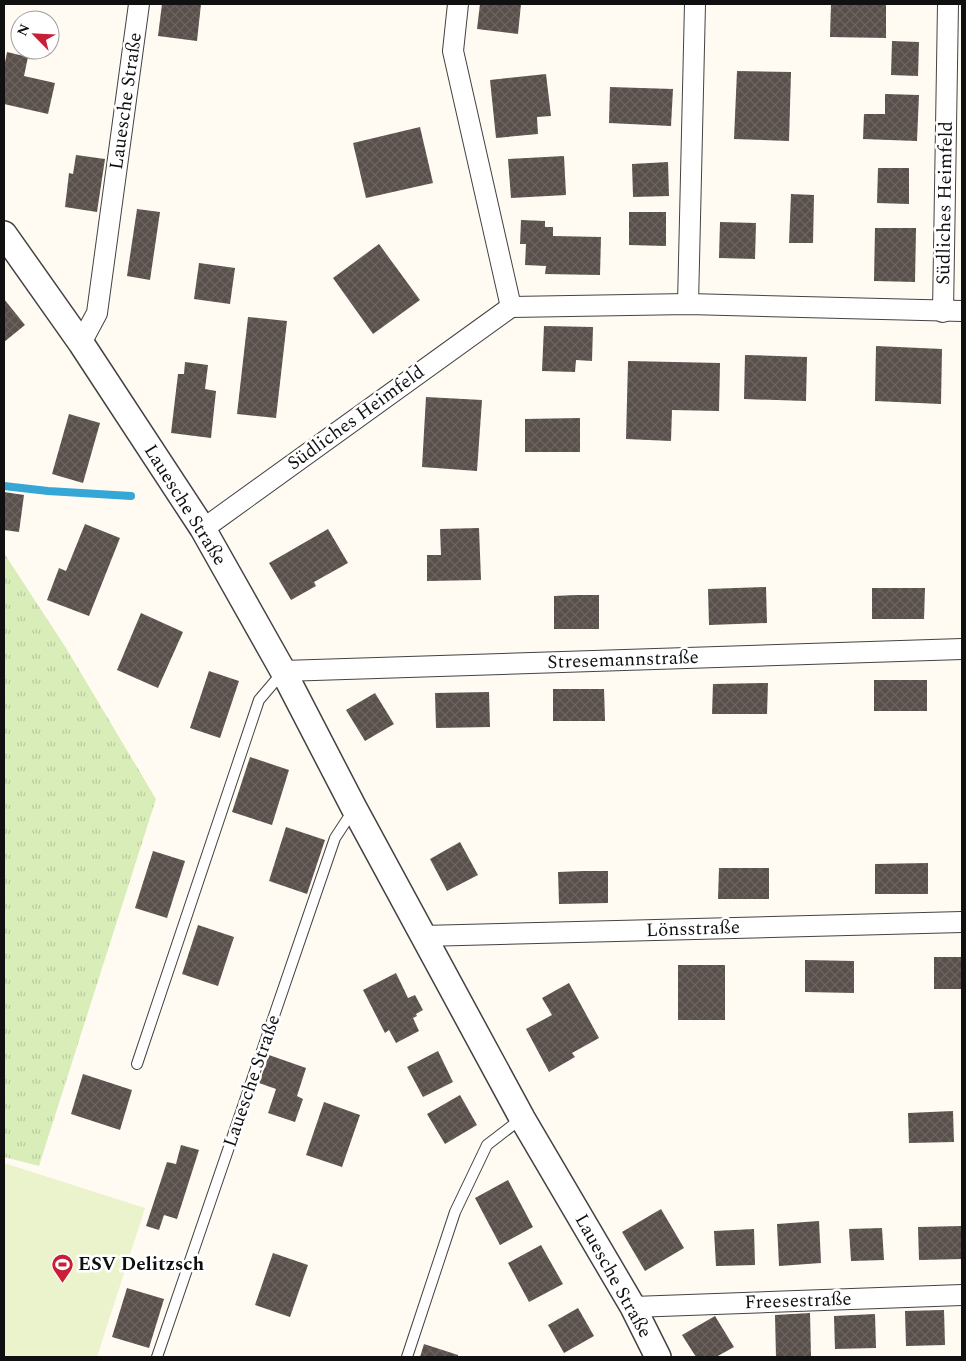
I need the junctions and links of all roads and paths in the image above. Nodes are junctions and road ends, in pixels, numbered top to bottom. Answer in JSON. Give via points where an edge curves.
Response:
{"nodes":[{"id":1,"x":139,"y":4,"type":"edge"},
{"id":2,"x":458,"y":4,"type":"edge"},
{"id":3,"x":696,"y":4,"type":"edge"},
{"id":4,"x":948,"y":4,"type":"edge"},
{"id":5,"x":4,"y":234,"type":"edge"},
{"id":6,"x":688,"y":304,"type":"junction"},
{"id":7,"x":510,"y":307,"type":"junction"},
{"id":8,"x":953,"y":312,"type":"edge"},
{"id":9,"x":81,"y":343,"type":"junction"},
{"id":10,"x":202,"y":529,"type":"junction"},
{"id":11,"x":962,"y":649,"type":"edge"},
{"id":12,"x":283,"y":671,"type":"junction"},
{"id":13,"x":354,"y":808,"type":"junction"},
{"id":14,"x":962,"y":922,"type":"edge"},
{"id":15,"x":423,"y":936,"type":"junction"},
{"id":16,"x":138,"y":1064,"type":"dead end"},
{"id":17,"x":522,"y":1118,"type":"junction"},
{"id":18,"x":962,"y":1295,"type":"edge"},
{"id":19,"x":633,"y":1307,"type":"junction"},
{"id":20,"x":157,"y":1357,"type":"edge"},
{"id":21,"x":408,"y":1357,"type":"edge"},
{"id":22,"x":658,"y":1357,"type":"edge"}],
"edges":[{"from":1,"to":9,"type":"street","name":"Lauesche Straße","via":[[97,313]]},
{"from":2,"to":7,"type":"street","via":[[453,51]]},
{"from":3,"to":6,"type":"street"},
{"from":4,"to":8,"type":"street","name":"Südliches Heimfeld"},
{"from":5,"to":9,"type":"street","name":"Lauesche Straße"},
{"from":6,"to":7,"type":"street","name":"Südliches Heimfeld"},
{"from":6,"to":8,"type":"street","name":"Südliches Heimfeld"},
{"from":7,"to":10,"type":"street","name":"Südliches Heimfeld"},
{"from":9,"to":10,"type":"street","name":"Lauesche Straße"},
{"from":10,"to":12,"type":"street","name":"Lauesche Straße"},
{"from":11,"to":12,"type":"street","name":"Stresemannstraße"},
{"from":12,"to":13,"type":"street","name":"Lauesche Straße"},
{"from":12,"to":16,"type":"lane","via":[[259,700]]},
{"from":13,"to":15,"type":"street","name":"Lauesche Straße"},
{"from":13,"to":20,"type":"lane","name":"Lauesche Straße","via":[[335,838]]},
{"from":14,"to":15,"type":"street","name":"Lönsstraße"},
{"from":15,"to":17,"type":"street","name":"Lauesche Straße"},
{"from":17,"to":19,"type":"street","name":"Lauesche Straße"},
{"from":17,"to":21,"type":"lane","via":[[487,1145],[459,1203]]},
{"from":18,"to":19,"type":"street","name":"Freesestraße"},
{"from":19,"to":22,"type":"street","name":"Lauesche Straße"}]}
